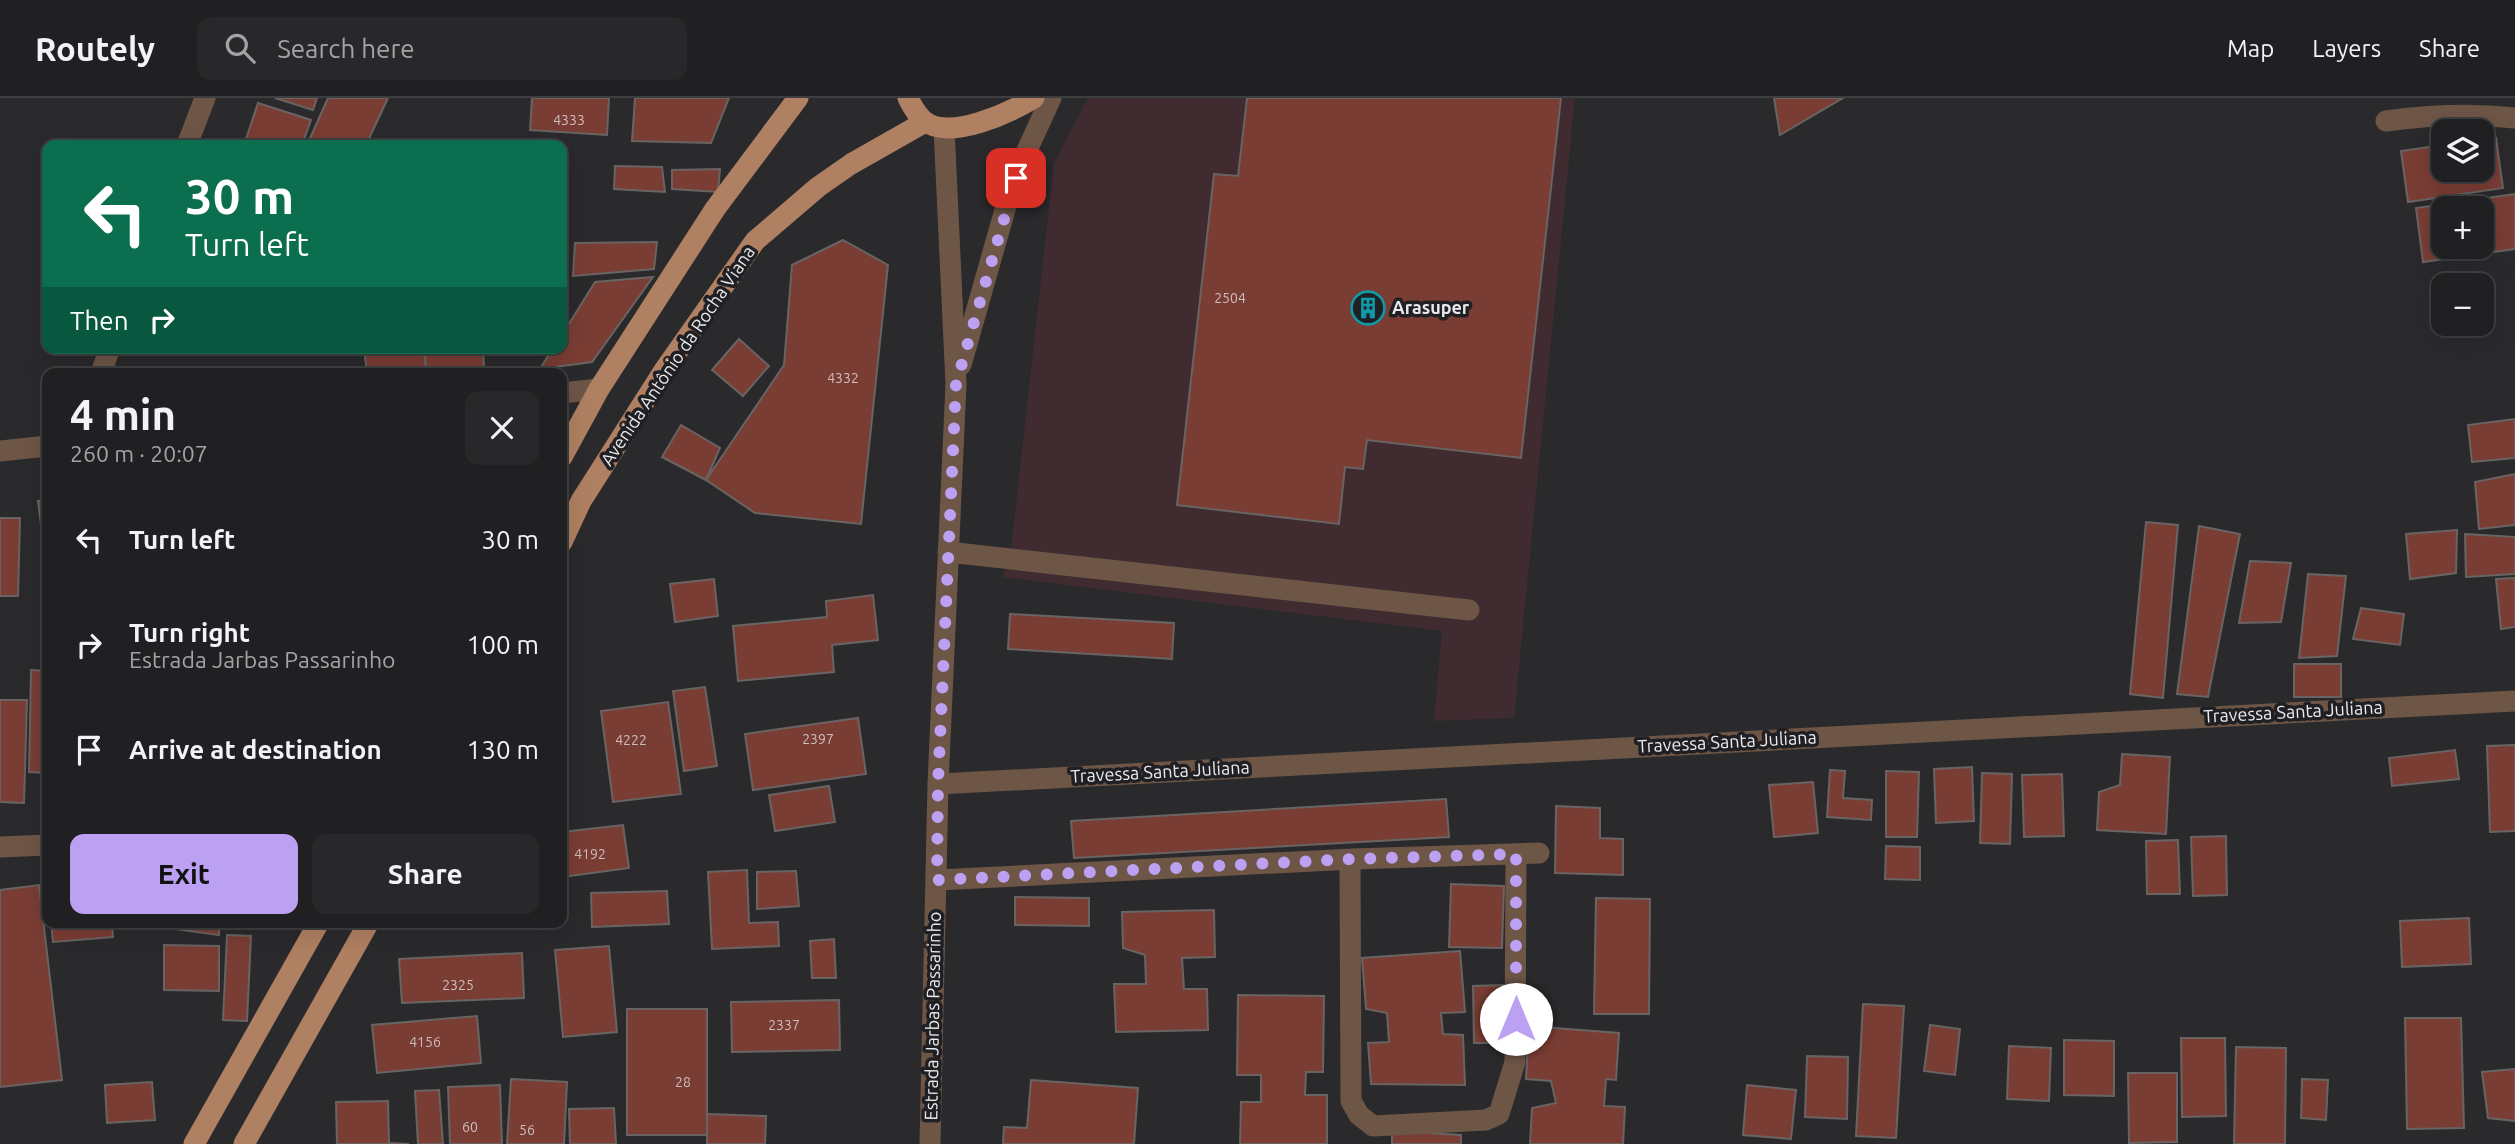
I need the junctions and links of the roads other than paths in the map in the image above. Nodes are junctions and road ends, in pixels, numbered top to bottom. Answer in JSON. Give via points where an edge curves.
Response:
{"nodes":[{"id":1,"x":205,"y":98,"type":"edge"},
{"id":2,"x":798,"y":98,"type":"edge"},
{"id":3,"x":908,"y":98,"type":"edge"},
{"id":4,"x":1034,"y":98,"type":"edge"},
{"id":5,"x":1051,"y":98,"type":"edge"},
{"id":6,"x":2515,"y":118,"type":"edge"},
{"id":7,"x":2386,"y":121,"type":"dead end"},
{"id":8,"x":934,"y":125,"type":"junction"},
{"id":9,"x":189,"y":140,"type":"edge"},
{"id":10,"x":956,"y":384,"type":"junction"},
{"id":11,"x":598,"y":389,"type":"junction"},
{"id":12,"x":567,"y":392,"type":"edge"},
{"id":13,"x":42,"y":447,"type":"edge"},
{"id":14,"x":567,"y":448,"type":"edge"},
{"id":15,"x":0,"y":451,"type":"edge"},
{"id":16,"x":567,"y":531,"type":"edge"},
{"id":17,"x":948,"y":552,"type":"junction"},
{"id":18,"x":1469,"y":610,"type":"dead end"},
{"id":19,"x":2515,"y":701,"type":"edge"},
{"id":20,"x":938,"y":784,"type":"junction"},
{"id":21,"x":42,"y":845,"type":"edge"},
{"id":22,"x":0,"y":847,"type":"edge"},
{"id":23,"x":1539,"y":853,"type":"dead end"},
{"id":24,"x":1516,"y":854,"type":"junction"},
{"id":25,"x":1350,"y":860,"type":"junction"},
{"id":26,"x":937,"y":880,"type":"junction"},
{"id":27,"x":316,"y":928,"type":"edge"},
{"id":28,"x":366,"y":928,"type":"edge"},
{"id":29,"x":194,"y":1144,"type":"edge"},
{"id":30,"x":244,"y":1144,"type":"edge"},
{"id":31,"x":930,"y":1144,"type":"edge"}],
"edges":[{"from":1,"to":9,"type":"street"},
{"from":2,"to":11,"type":"main road","via":[[715,209]]},
{"from":3,"to":8,"type":"main road"},
{"from":4,"to":8,"type":"main road","via":[[965,127]]},
{"from":5,"to":10,"type":"street","name":"Estrada Jarbas Passarinho","via":[[1008,200]]},
{"from":6,"to":7,"type":"street","via":[[2472,115]]},
{"from":8,"to":10,"type":"street","name":"Estrada Jarbas Passarinho"},
{"from":8,"to":16,"type":"main road","name":"Avenida Antônio da Rocha Viana","via":[[851,164],[755,241],[651,391],[581,501]]},
{"from":10,"to":17,"type":"street","name":"Estrada Jarbas Passarinho"},
{"from":11,"to":12,"type":"street"},
{"from":11,"to":14,"type":"main road"},
{"from":13,"to":15,"type":"street"},
{"from":17,"to":18,"type":"street"},
{"from":17,"to":20,"type":"street","name":"Estrada Jarbas Passarinho"},
{"from":19,"to":20,"type":"street","name":"Travessa Santa Juliana"},
{"from":20,"to":26,"type":"street","name":"Estrada Jarbas Passarinho"},
{"from":21,"to":22,"type":"street"},
{"from":23,"to":24,"type":"street"},
{"from":24,"to":25,"type":"street"},
{"from":24,"to":25,"type":"street","via":[[1515,1062],[1499,1114],[1486,1120],[1373,1126],[1351,1101]]},
{"from":25,"to":26,"type":"street"},
{"from":26,"to":31,"type":"street","name":"Estrada Jarbas Passarinho"},
{"from":27,"to":29,"type":"main road"},
{"from":28,"to":30,"type":"main road"}]}
